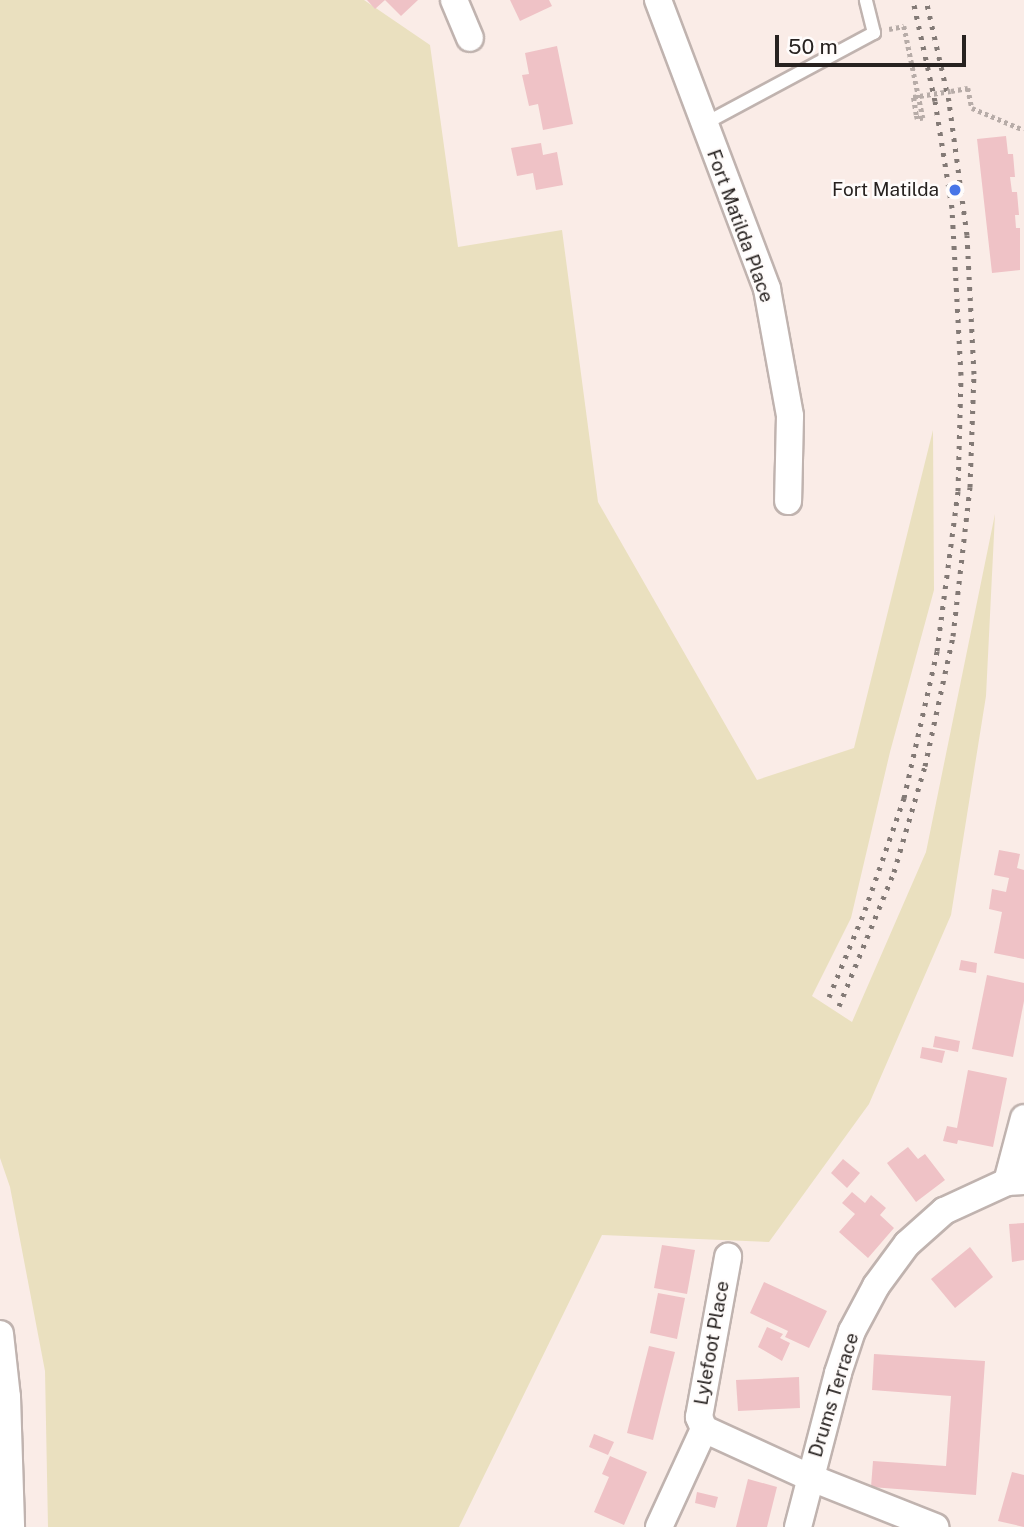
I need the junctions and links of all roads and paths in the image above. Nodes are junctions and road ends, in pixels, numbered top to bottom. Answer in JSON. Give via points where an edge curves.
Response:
{"nodes":[{"id":1,"x":454,"y":0,"type":"edge"},
{"id":2,"x":658,"y":0,"type":"edge"},
{"id":3,"x":866,"y":0,"type":"edge"},
{"id":4,"x":900,"y":27,"type":"dead end"},
{"id":5,"x":470,"y":38,"type":"dead end"},
{"id":6,"x":703,"y":125,"type":"junction"},
{"id":7,"x":1024,"y":130,"type":"edge"},
{"id":8,"x":788,"y":501,"type":"dead end"},
{"id":9,"x":1024,"y":1118,"type":"edge"},
{"id":10,"x":1016,"y":1182,"type":"edge"},
{"id":11,"x":728,"y":1257,"type":"dead end"},
{"id":12,"x":0,"y":1334,"type":"edge"},
{"id":13,"x":704,"y":1429,"type":"junction"},
{"id":14,"x":809,"y":1477,"type":"junction"},
{"id":15,"x":11,"y":1527,"type":"edge"},
{"id":16,"x":659,"y":1527,"type":"edge"},
{"id":17,"x":798,"y":1527,"type":"edge"},
{"id":18,"x":935,"y":1527,"type":"edge"}],
"edges":[{"from":1,"to":5,"type":"street"},
{"from":2,"to":6,"type":"street","name":"Fort Matilda Place"},
{"from":3,"to":6,"type":"lane","via":[[874,33]]},
{"from":4,"to":7,"type":"path","bridge":true,"via":[[904,26],[923,118],[917,119],[913,97],[968,88],[972,108]]},
{"from":6,"to":8,"type":"street","name":"Fort Matilda Place","via":[[767,289],[790,416]]},
{"from":9,"to":10,"type":"street"},
{"from":10,"to":14,"type":"street","name":"Drums Terrace","via":[[944,1211],[907,1244],[876,1286],[852,1331]]},
{"from":11,"to":13,"type":"street","name":"Lylefoot Place","via":[[699,1417]]},
{"from":12,"to":15,"type":"street"},
{"from":13,"to":14,"type":"street"},
{"from":13,"to":16,"type":"street"},
{"from":14,"to":17,"type":"street","name":"Drums Terrace"},
{"from":14,"to":18,"type":"street"}]}
